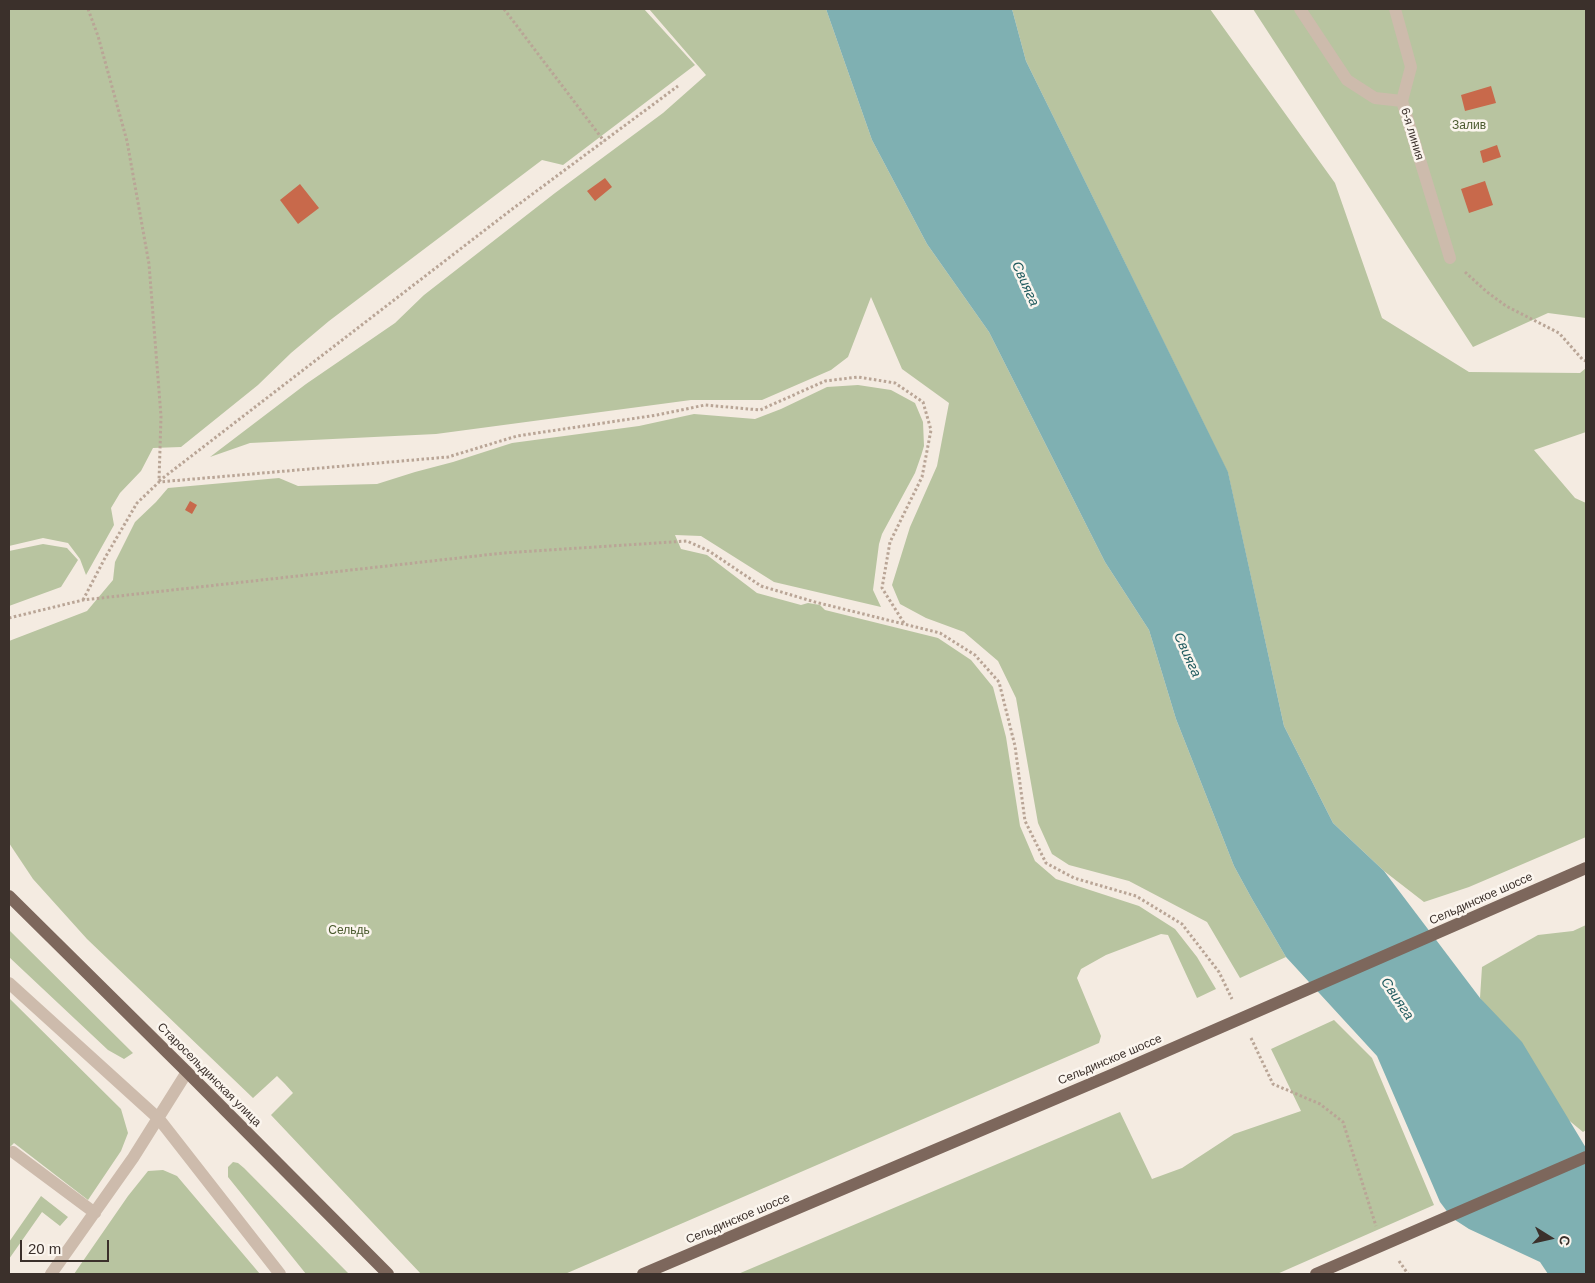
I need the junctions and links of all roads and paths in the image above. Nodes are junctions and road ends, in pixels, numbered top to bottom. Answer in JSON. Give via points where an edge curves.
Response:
{"nodes":[{"id":1,"x":88,"y":9,"type":"edge"},
{"id":2,"x":504,"y":9,"type":"edge"},
{"id":3,"x":1300,"y":9,"type":"edge"},
{"id":4,"x":1395,"y":9,"type":"edge"},
{"id":5,"x":678,"y":86,"type":"dead end"},
{"id":6,"x":1402,"y":101,"type":"junction"},
{"id":7,"x":604,"y":141,"type":"junction"},
{"id":8,"x":1450,"y":258,"type":"joint"},
{"id":9,"x":1586,"y":361,"type":"edge"},
{"id":10,"x":158,"y":482,"type":"junction"},
{"id":11,"x":83,"y":600,"type":"junction"},
{"id":12,"x":9,"y":618,"type":"edge"},
{"id":13,"x":904,"y":624,"type":"junction"},
{"id":14,"x":1586,"y":868,"type":"edge"},
{"id":15,"x":9,"y":896,"type":"edge"},
{"id":16,"x":9,"y":982,"type":"edge"},
{"id":17,"x":1235,"y":1006,"type":"dead end"},
{"id":18,"x":1248,"y":1032,"type":"dead end"},
{"id":19,"x":187,"y":1072,"type":"junction"},
{"id":20,"x":159,"y":1119,"type":"junction"},
{"id":21,"x":13,"y":1152,"type":"dead end"},
{"id":22,"x":1586,"y":1158,"type":"edge"},
{"id":23,"x":95,"y":1213,"type":"junction"},
{"id":24,"x":1379,"y":1230,"type":"dead end"},
{"id":25,"x":1398,"y":1260,"type":"dead end"},
{"id":26,"x":51,"y":1274,"type":"edge"},
{"id":27,"x":280,"y":1274,"type":"edge"},
{"id":28,"x":388,"y":1274,"type":"edge"},
{"id":29,"x":643,"y":1274,"type":"edge"},
{"id":30,"x":1316,"y":1274,"type":"edge"},
{"id":31,"x":1408,"y":1274,"type":"edge"}],
"edges":[{"from":1,"to":10,"type":"path","via":[[127,141],[150,264],[162,416]]},
{"from":2,"to":7,"type":"path"},
{"from":3,"to":6,"type":"street","via":[[1347,80],[1375,98]]},
{"from":4,"to":6,"type":"street","name":"6-я линия","via":[[1411,67]]},
{"from":5,"to":7,"type":"path"},
{"from":6,"to":8,"type":"street","name":"6-я линия"},
{"from":7,"to":10,"type":"path"},
{"from":8,"to":9,"type":"path","via":[[1506,306],[1559,333]]},
{"from":10,"to":11,"type":"path","via":[[137,503]]},
{"from":10,"to":13,"type":"path","via":[[448,457],[517,436],[705,406],[760,410],[826,381],[858,377],[895,383],[923,402],[931,430],[922,477],[890,542],[882,588]]},
{"from":11,"to":12,"type":"path"},
{"from":11,"to":13,"type":"path","via":[[503,553],[687,541],[709,551],[761,586]]},
{"from":13,"to":17,"type":"path","via":[[940,633],[975,655],[999,682],[1015,746],[1025,821],[1046,864],[1074,878],[1136,896],[1182,924],[1219,972]]},
{"from":14,"to":29,"type":"main road","name":"Сельдинское шоссе"},
{"from":15,"to":19,"type":"main road","name":"Старосельдинская улица"},
{"from":16,"to":20,"type":"street"},
{"from":18,"to":24,"type":"path","via":[[1273,1084],[1320,1104],[1343,1122],[1374,1223]]},
{"from":19,"to":20,"type":"street"},
{"from":19,"to":28,"type":"main road","name":"Старосельдинская улица"},
{"from":20,"to":23,"type":"street"},
{"from":20,"to":27,"type":"street"},
{"from":21,"to":23,"type":"street"},
{"from":22,"to":30,"type":"main road"},
{"from":23,"to":26,"type":"street"},
{"from":25,"to":31,"type":"path"}]}
